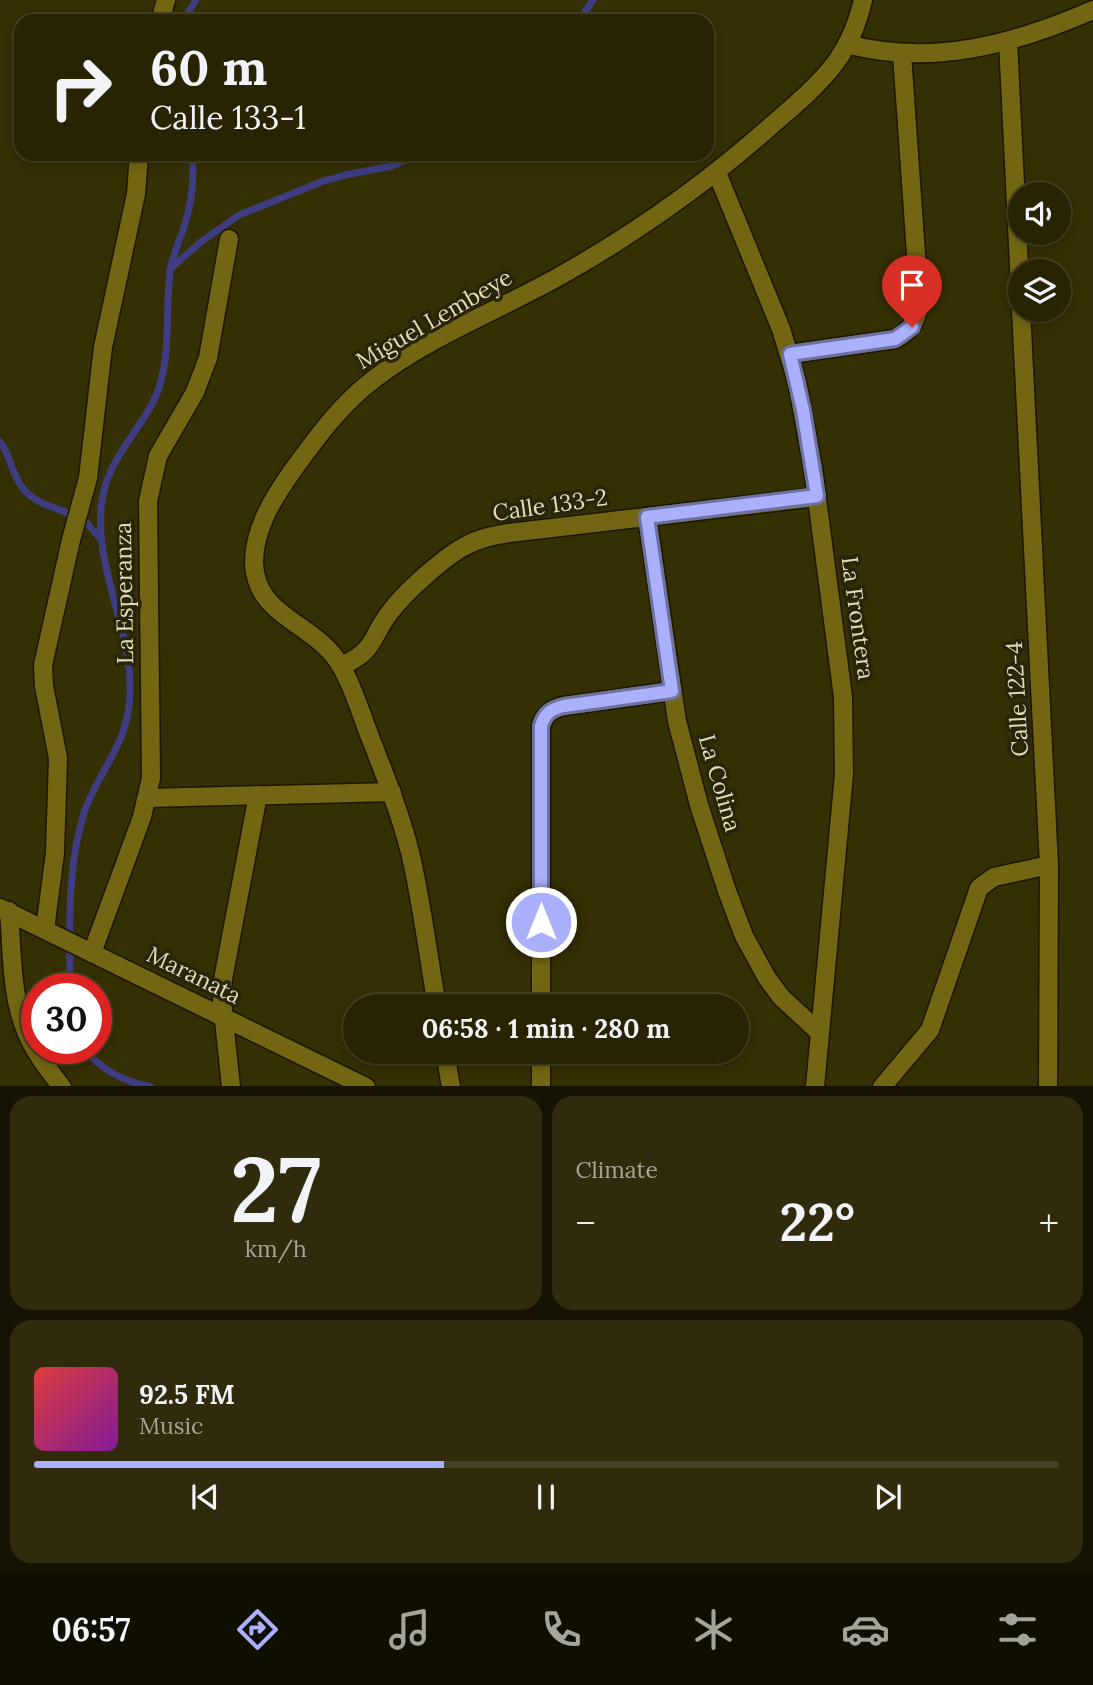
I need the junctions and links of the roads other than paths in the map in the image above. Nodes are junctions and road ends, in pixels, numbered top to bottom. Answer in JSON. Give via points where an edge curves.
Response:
{"nodes":[{"id":1,"x":863,"y":0,"type":"edge"},
{"id":2,"x":1093,"y":10,"type":"edge"},
{"id":3,"x":1008,"y":41,"type":"junction"},
{"id":4,"x":848,"y":44,"type":"junction"},
{"id":5,"x":902,"y":54,"type":"junction"},
{"id":6,"x":138,"y":161,"type":"edge"},
{"id":7,"x":717,"y":173,"type":"junction"},
{"id":8,"x":229,"y":239,"type":"dead end"},
{"id":9,"x":1019,"y":259,"type":"edge"},
{"id":10,"x":1022,"y":322,"type":"edge"},
{"id":11,"x":790,"y":354,"type":"junction"},
{"id":12,"x":817,"y":496,"type":"junction"},
{"id":13,"x":647,"y":517,"type":"junction"},
{"id":14,"x":341,"y":666,"type":"junction"},
{"id":15,"x":672,"y":691,"type":"junction"},
{"id":16,"x":392,"y":792,"type":"junction"},
{"id":17,"x":258,"y":795,"type":"junction"},
{"id":18,"x":147,"y":798,"type":"junction"},
{"id":19,"x":1049,"y":866,"type":"junction"},
{"id":20,"x":4,"y":910,"type":"edge"},
{"id":21,"x":45,"y":929,"type":"junction"},
{"id":22,"x":92,"y":953,"type":"junction"},
{"id":23,"x":435,"y":994,"type":"edge"},
{"id":24,"x":541,"y":994,"type":"edge"},
{"id":25,"x":225,"y":1017,"type":"junction"},
{"id":26,"x":820,"y":1033,"type":"junction"},
{"id":27,"x":447,"y":1064,"type":"edge"},
{"id":28,"x":541,"y":1064,"type":"edge"},
{"id":29,"x":61,"y":1086,"type":"edge"},
{"id":30,"x":231,"y":1086,"type":"edge"},
{"id":31,"x":364,"y":1086,"type":"edge"},
{"id":32,"x":451,"y":1086,"type":"edge"},
{"id":33,"x":541,"y":1086,"type":"edge"},
{"id":34,"x":815,"y":1086,"type":"edge"},
{"id":35,"x":883,"y":1086,"type":"edge"},
{"id":36,"x":1048,"y":1086,"type":"edge"}],
"edges":[{"from":1,"to":4,"type":"street","name":"Miguel Lembeye"},
{"from":2,"to":3,"type":"street"},
{"from":3,"to":5,"type":"street","via":[[963,51]]},
{"from":3,"to":9,"type":"street"},
{"from":4,"to":5,"type":"street"},
{"from":4,"to":7,"type":"street","name":"Miguel Lembeye","via":[[821,80]]},
{"from":5,"to":11,"type":"street","via":[[917,317],[912,327],[895,339]]},
{"from":6,"to":21,"type":"street","via":[[136,194],[103,347],[88,478],[43,665],[58,758],[55,853]]},
{"from":7,"to":11,"type":"street","name":"La Frontera"},
{"from":7,"to":14,"type":"street","name":"Miguel Lembeye","via":[[581,263],[378,376],[344,405],[316,439],[269,508],[254,566],[269,603],[319,639]]},
{"from":8,"to":18,"type":"street","name":"La Esperanza","via":[[203,375],[158,456],[148,501],[152,757]]},
{"from":10,"to":19,"type":"street","name":"Calle 122-4"},
{"from":11,"to":12,"type":"street","name":"La Frontera"},
{"from":12,"to":13,"type":"street","name":"Calle 133-2"},
{"from":12,"to":26,"type":"street","name":"La Frontera","via":[[843,697],[845,748]]},
{"from":13,"to":14,"type":"street","name":"Calle 133-2","via":[[495,535],[468,544],[400,600],[366,652]]},
{"from":13,"to":15,"type":"street","name":"La Colina"},
{"from":14,"to":16,"type":"street","name":"Miguel Lembeye"},
{"from":15,"to":24,"type":"street","via":[[564,706],[544,718]]},
{"from":15,"to":26,"type":"street","name":"La Colina","via":[[699,805],[744,936],[781,997]]},
{"from":16,"to":17,"type":"street"},
{"from":16,"to":23,"type":"street","name":"Miguel Lembeye","via":[[411,854]]},
{"from":17,"to":18,"type":"street"},
{"from":17,"to":25,"type":"street","via":[[223,979]]},
{"from":18,"to":22,"type":"street","name":"La Esperanza"},
{"from":19,"to":35,"type":"street","via":[[985,881],[975,896],[930,1030]]},
{"from":19,"to":36,"type":"street","name":"Calle 122-4"},
{"from":20,"to":21,"type":"street","name":"Maranata"},
{"from":20,"to":29,"type":"street","via":[[24,1026]]},
{"from":21,"to":22,"type":"street","name":"Maranata"},
{"from":22,"to":25,"type":"street","name":"Maranata"},
{"from":25,"to":30,"type":"street"},
{"from":25,"to":31,"type":"street","name":"Maranata"},
{"from":26,"to":34,"type":"street","name":"La Frontera"},
{"from":27,"to":32,"type":"street"},
{"from":28,"to":33,"type":"street"}]}
